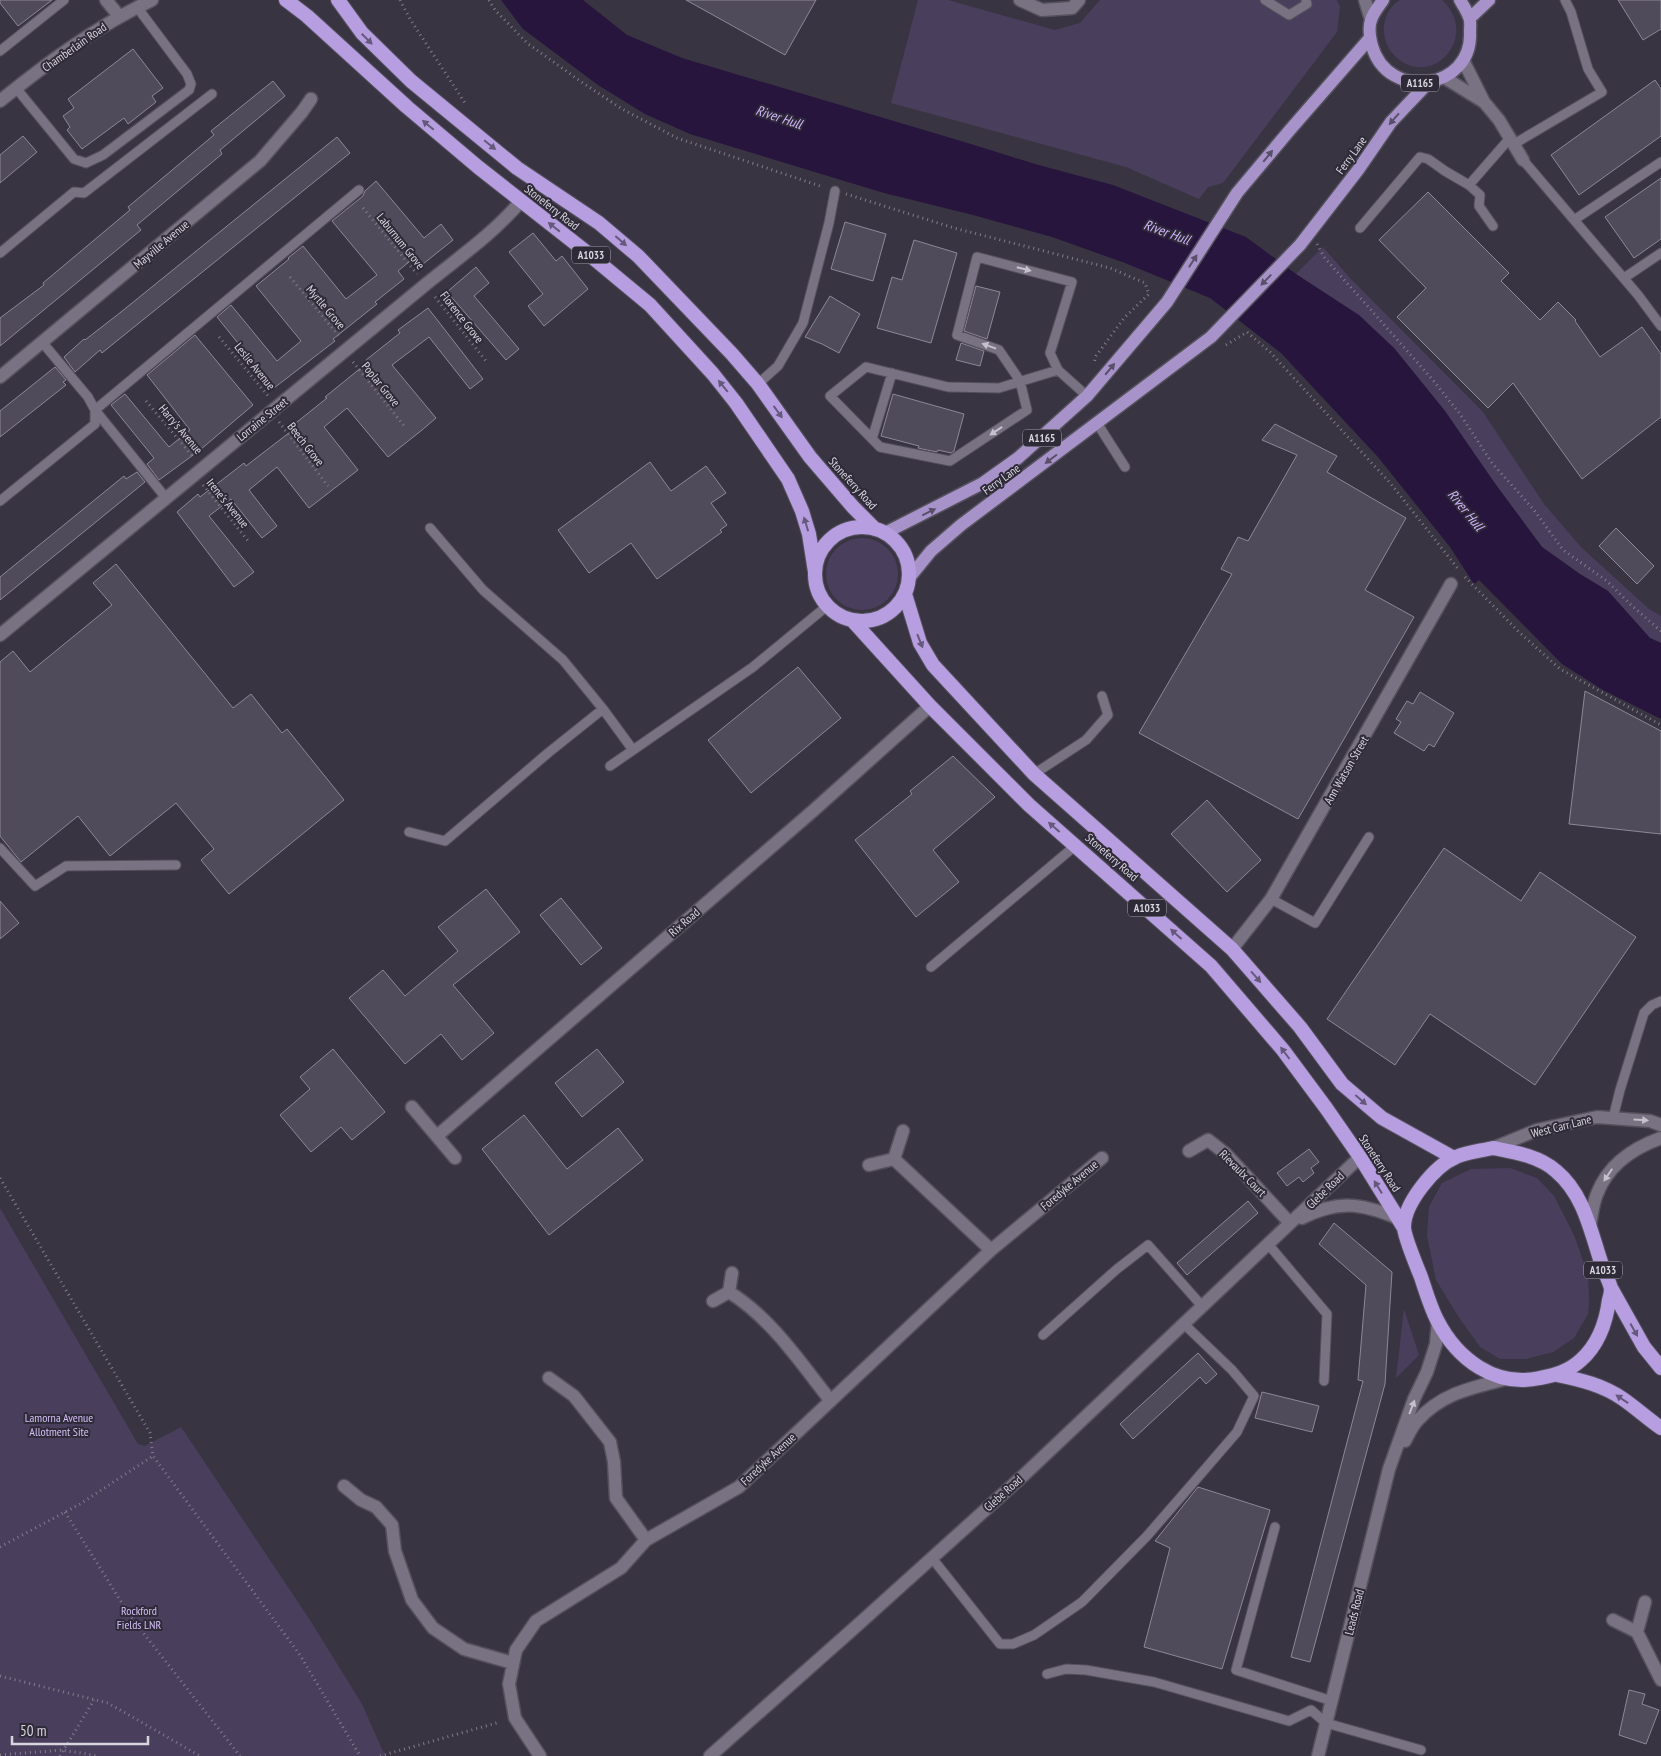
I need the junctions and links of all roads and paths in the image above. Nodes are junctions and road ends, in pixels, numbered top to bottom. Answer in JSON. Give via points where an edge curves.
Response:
{"nodes":[{"id":1,"x":64,"y":0,"type":"edge"},
{"id":2,"x":106,"y":0,"type":"edge"},
{"id":3,"x":152,"y":0,"type":"edge"},
{"id":4,"x":286,"y":0,"type":"edge"},
{"id":5,"x":338,"y":0,"type":"edge"},
{"id":6,"x":400,"y":0,"type":"edge"},
{"id":7,"x":489,"y":0,"type":"edge"},
{"id":8,"x":1020,"y":0,"type":"edge"},
{"id":9,"x":1079,"y":0,"type":"edge"},
{"id":10,"x":1265,"y":0,"type":"edge"},
{"id":11,"x":1306,"y":0,"type":"edge"},
{"id":12,"x":1365,"y":0,"type":"edge"},
{"id":13,"x":1383,"y":0,"type":"edge"},
{"id":14,"x":1460,"y":0,"type":"edge"},
{"id":15,"x":1489,"y":0,"type":"edge"},
{"id":16,"x":1565,"y":0,"type":"edge"},
{"id":17,"x":137,"y":7,"type":"junction"},
{"id":18,"x":118,"y":16,"type":"junction"},
{"id":19,"x":1470,"y":18,"type":"junction"},
{"id":20,"x":1371,"y":20,"type":"junction"},
{"id":21,"x":1370,"y":38,"type":"junction"},
{"id":22,"x":0,"y":51,"type":"edge"},
{"id":23,"x":1463,"y":60,"type":"junction"},
{"id":24,"x":1445,"y":78,"type":"junction"},
{"id":25,"x":1428,"y":83,"type":"junction"},
{"id":26,"x":16,"y":88,"type":"junction"},
{"id":27,"x":212,"y":94,"type":"dead end"},
{"id":28,"x":311,"y":99,"type":"dead end"},
{"id":29,"x":0,"y":101,"type":"edge"},
{"id":30,"x":1484,"y":102,"type":"junction"},
{"id":31,"x":468,"y":108,"type":"dead end"},
{"id":32,"x":1512,"y":141,"type":"junction"},
{"id":33,"x":1524,"y":160,"type":"joint"},
{"id":34,"x":1661,"y":162,"type":"edge"},
{"id":35,"x":1469,"y":185,"type":"junction"},
{"id":36,"x":358,"y":190,"type":"dead end"},
{"id":37,"x":835,"y":191,"type":"junction"},
{"id":38,"x":521,"y":201,"type":"junction"},
{"id":39,"x":362,"y":208,"type":"dead end"},
{"id":40,"x":1574,"y":220,"type":"junction"},
{"id":41,"x":1493,"y":226,"type":"dead end"},
{"id":42,"x":1360,"y":228,"type":"dead end"},
{"id":43,"x":1310,"y":230,"type":"junction"},
{"id":44,"x":0,"y":253,"type":"edge"},
{"id":45,"x":1661,"y":253,"type":"edge"},
{"id":46,"x":290,"y":277,"type":"dead end"},
{"id":47,"x":1624,"y":278,"type":"junction"},
{"id":48,"x":425,"y":285,"type":"junction"},
{"id":49,"x":1661,"y":326,"type":"edge"},
{"id":50,"x":219,"y":336,"type":"dead end"},
{"id":51,"x":42,"y":342,"type":"junction"},
{"id":52,"x":1225,"y":346,"type":"dead end"},
{"id":53,"x":347,"y":350,"type":"junction"},
{"id":54,"x":486,"y":361,"type":"dead end"},
{"id":55,"x":1058,"y":370,"type":"junction"},
{"id":56,"x":892,"y":373,"type":"junction"},
{"id":57,"x":0,"y":377,"type":"edge"},
{"id":58,"x":1020,"y":382,"type":"junction"},
{"id":59,"x":758,"y":384,"type":"junction"},
{"id":60,"x":1087,"y":396,"type":"junction"},
{"id":61,"x":146,"y":401,"type":"dead end"},
{"id":62,"x":274,"y":409,"type":"junction"},
{"id":63,"x":95,"y":410,"type":"junction"},
{"id":64,"x":1097,"y":423,"type":"junction"},
{"id":65,"x":405,"y":427,"type":"dead end"},
{"id":66,"x":872,"y":438,"type":"junction"},
{"id":67,"x":1125,"y":467,"type":"dead end"},
{"id":68,"x":199,"y":471,"type":"junction"},
{"id":69,"x":328,"y":486,"type":"dead end"},
{"id":70,"x":166,"y":498,"type":"junction"},
{"id":71,"x":0,"y":501,"type":"edge"},
{"id":72,"x":430,"y":528,"type":"dead end"},
{"id":73,"x":880,"y":531,"type":"junction"},
{"id":74,"x":249,"y":542,"type":"dead end"},
{"id":75,"x":815,"y":572,"type":"junction"},
{"id":76,"x":909,"y":578,"type":"junction"},
{"id":77,"x":1452,"y":584,"type":"dead end"},
{"id":78,"x":905,"y":594,"type":"junction"},
{"id":79,"x":828,"y":606,"type":"junction"},
{"id":80,"x":852,"y":620,"type":"junction"},
{"id":81,"x":1661,"y":631,"type":"edge"},
{"id":82,"x":0,"y":635,"type":"edge"},
{"id":83,"x":1102,"y":696,"type":"dead end"},
{"id":84,"x":930,"y":706,"type":"junction"},
{"id":85,"x":603,"y":709,"type":"junction"},
{"id":86,"x":1661,"y":725,"type":"edge"},
{"id":87,"x":633,"y":750,"type":"junction"},
{"id":88,"x":610,"y":766,"type":"dead end"},
{"id":89,"x":1034,"y":774,"type":"junction"},
{"id":90,"x":409,"y":832,"type":"dead end"},
{"id":91,"x":1369,"y":837,"type":"dead end"},
{"id":92,"x":1075,"y":846,"type":"junction"},
{"id":93,"x":0,"y":848,"type":"edge"},
{"id":94,"x":176,"y":865,"type":"dead end"},
{"id":95,"x":1271,"y":899,"type":"junction"},
{"id":96,"x":1232,"y":949,"type":"junction"},
{"id":97,"x":931,"y":967,"type":"dead end"},
{"id":98,"x":1661,"y":1001,"type":"edge"},
{"id":99,"x":412,"y":1107,"type":"dead end"},
{"id":100,"x":1613,"y":1118,"type":"junction"},
{"id":101,"x":1661,"y":1124,"type":"edge"},
{"id":102,"x":903,"y":1131,"type":"dead end"},
{"id":103,"x":437,"y":1136,"type":"junction"},
{"id":104,"x":1661,"y":1138,"type":"edge"},
{"id":105,"x":1492,"y":1148,"type":"junction"},
{"id":106,"x":1189,"y":1151,"type":"dead end"},
{"id":107,"x":1360,"y":1157,"type":"junction"},
{"id":108,"x":455,"y":1158,"type":"dead end"},
{"id":109,"x":1102,"y":1158,"type":"dead end"},
{"id":110,"x":1454,"y":1158,"type":"junction"},
{"id":111,"x":894,"y":1159,"type":"junction"},
{"id":112,"x":868,"y":1165,"type":"dead end"},
{"id":113,"x":0,"y":1178,"type":"edge"},
{"id":114,"x":1290,"y":1223,"type":"junction"},
{"id":115,"x":1401,"y":1223,"type":"junction"},
{"id":116,"x":1590,"y":1225,"type":"junction"},
{"id":117,"x":1268,"y":1244,"type":"junction"},
{"id":118,"x":991,"y":1250,"type":"junction"},
{"id":119,"x":732,"y":1273,"type":"dead end"},
{"id":120,"x":1611,"y":1288,"type":"junction"},
{"id":121,"x":729,"y":1292,"type":"junction"},
{"id":122,"x":713,"y":1302,"type":"dead end"},
{"id":123,"x":1202,"y":1306,"type":"junction"},
{"id":124,"x":1438,"y":1321,"type":"junction"},
{"id":125,"x":1184,"y":1324,"type":"junction"},
{"id":126,"x":1043,"y":1335,"type":"dead end"},
{"id":127,"x":1661,"y":1368,"type":"edge"},
{"id":128,"x":1557,"y":1375,"type":"junction"},
{"id":129,"x":550,"y":1378,"type":"dead end"},
{"id":130,"x":1506,"y":1379,"type":"junction"},
{"id":131,"x":1324,"y":1381,"type":"dead end"},
{"id":132,"x":830,"y":1400,"type":"junction"},
{"id":133,"x":1661,"y":1428,"type":"edge"},
{"id":134,"x":153,"y":1456,"type":"junction"},
{"id":135,"x":1388,"y":1469,"type":"junction"},
{"id":136,"x":344,"y":1486,"type":"dead end"},
{"id":137,"x":66,"y":1512,"type":"junction"},
{"id":138,"x":1275,"y":1527,"type":"dead end"},
{"id":139,"x":646,"y":1540,"type":"junction"},
{"id":140,"x":0,"y":1547,"type":"edge"},
{"id":141,"x":932,"y":1558,"type":"junction"},
{"id":142,"x":1645,"y":1602,"type":"dead end"},
{"id":143,"x":1613,"y":1620,"type":"dead end"},
{"id":144,"x":1637,"y":1632,"type":"junction"},
{"id":145,"x":513,"y":1663,"type":"junction"},
{"id":146,"x":1048,"y":1674,"type":"dead end"},
{"id":147,"x":0,"y":1676,"type":"edge"},
{"id":148,"x":1661,"y":1680,"type":"edge"},
{"id":149,"x":94,"y":1700,"type":"junction"},
{"id":150,"x":1332,"y":1701,"type":"junction"},
{"id":151,"x":515,"y":1718,"type":"junction"},
{"id":152,"x":1326,"y":1723,"type":"junction"},
{"id":153,"x":62,"y":1750,"type":"junction"},
{"id":154,"x":1421,"y":1750,"type":"dead end"},
{"id":155,"x":0,"y":1755,"type":"edge"},
{"id":156,"x":60,"y":1756,"type":"edge"},
{"id":157,"x":99,"y":1756,"type":"edge"},
{"id":158,"x":200,"y":1756,"type":"edge"},
{"id":159,"x":240,"y":1756,"type":"edge"},
{"id":160,"x":360,"y":1756,"type":"edge"},
{"id":161,"x":380,"y":1756,"type":"edge"},
{"id":162,"x":540,"y":1756,"type":"edge"},
{"id":163,"x":710,"y":1756,"type":"edge"},
{"id":164,"x":1318,"y":1756,"type":"edge"}],
"edges":[{"from":1,"to":22,"type":"lane"},
{"from":2,"to":18,"type":"street"},
{"from":3,"to":17,"type":"street","name":"Chamberlain Road"},
{"from":38,"to":4,"type":"highway","name":"Stoneferry Road","number":"A1033","one_way":true,"via":[[407,107]]},
{"from":5,"to":59,"type":"highway","name":"Stoneferry Road","number":"A1033","one_way":true,"via":[[362,33],[411,81],[517,168],[599,222],[638,256]]},
{"from":6,"to":31,"type":"path"},
{"from":7,"to":37,"type":"path","via":[[527,43],[622,109],[676,138]]},
{"from":8,"to":9,"type":"street","via":[[1042,10],[1072,8]]},
{"from":10,"to":11,"type":"lane","via":[[1289,15],[1307,4]]},
{"from":12,"to":20,"type":"street"},
{"from":13,"to":20,"type":"main road","number":"A1165"},
{"from":14,"to":19,"type":"main road","number":"A1165"},
{"from":15,"to":19,"type":"main road"},
{"from":16,"to":32,"type":"lane","via":[[1588,69],[1602,92]]},
{"from":17,"to":18,"type":"street","name":"Chamberlain Road"},
{"from":17,"to":26,"type":"lane","via":[[191,84],[189,90],[103,155],[86,163],[74,159]]},
{"from":18,"to":26,"type":"street","name":"Chamberlain Road"},
{"from":19,"to":23,"type":"main road","number":"A1165","via":[[1471,41]]},
{"from":20,"to":21,"type":"main road","number":"A1165"},
{"from":21,"to":25,"type":"main road","number":"A1165","via":[[1374,54],[1386,70],[1406,82]]},
{"from":60,"to":21,"type":"main road","name":"Ferry Lane","number":"A1165","one_way":true,"via":[[1167,302],[1237,194]]},
{"from":23,"to":24,"type":"main road","number":"A1165"},
{"from":23,"to":30,"type":"street"},
{"from":24,"to":25,"type":"main road","number":"A1165"},
{"from":24,"to":30,"type":"street"},
{"from":25,"to":43,"type":"main road","name":"Ferry Lane","number":"A1165","one_way":true,"via":[[1391,122]]},
{"from":26,"to":29,"type":"street","name":"Chamberlain Road"},
{"from":27,"to":44,"type":"lane","via":[[84,193],[74,192]]},
{"from":28,"to":51,"type":"street","name":"Mayville Avenue","via":[[260,161]]},
{"from":30,"to":32,"type":"street"},
{"from":32,"to":33,"type":"street"},
{"from":32,"to":35,"type":"lane"},
{"from":33,"to":40,"type":"lane"},
{"from":34,"to":40,"type":"lane"},
{"from":35,"to":41,"type":"lane","via":[[1480,196],[1479,206]]},
{"from":35,"to":42,"type":"lane","via":[[1420,157]]},
{"from":36,"to":63,"type":"lane"},
{"from":37,"to":59,"type":"lane","via":[[803,323],[778,366]]},
{"from":37,"to":60,"type":"path","via":[[954,228],[1110,268],[1145,283],[1149,294],[1124,318],[1096,356]]},
{"from":38,"to":48,"type":"street","name":"Lorraine Street","via":[[482,240]]},
{"from":75,"to":38,"type":"highway","name":"Stoneferry Road","number":"A1033","one_way":true,"via":[[809,534],[788,479],[736,402],[650,305]]},
{"from":39,"to":48,"type":"path","name":"Laburnum Grove"},
{"from":40,"to":47,"type":"lane"},
{"from":43,"to":64,"type":"main road","name":"Ferry Lane","number":"A1165","one_way":true,"via":[[1300,245],[1211,337]]},
{"from":43,"to":81,"type":"path","via":[[1324,257],[1432,379],[1492,463],[1534,510],[1563,550],[1606,581]]},
{"from":45,"to":47,"type":"lane"},
{"from":46,"to":53,"type":"path","name":"Myrtle Grove"},
{"from":47,"to":49,"type":"lane"},
{"from":48,"to":53,"type":"street","name":"Lorraine Street"},
{"from":48,"to":54,"type":"path","name":"Florence Grove"},
{"from":50,"to":62,"type":"path","name":"Leslie Avenue"},
{"from":51,"to":57,"type":"street","name":"Mayville Avenue"},
{"from":51,"to":63,"type":"lane"},
{"from":52,"to":86,"type":"path","via":[[1247,332],[1270,352],[1391,484],[1461,573],[1519,632],[1560,669]]},
{"from":53,"to":62,"type":"street","name":"Lorraine Street"},
{"from":53,"to":65,"type":"path","name":"Poplar Grove"},
{"from":55,"to":58,"type":"lane"},
{"from":58,"to":55,"type":"lane","one_way":true,"via":[[999,350],[957,335],[977,257],[1072,282],[1050,353]]},
{"from":55,"to":60,"type":"lane"},
{"from":56,"to":58,"type":"lane","via":[[948,387],[999,388]]},
{"from":56,"to":66,"type":"lane"},
{"from":56,"to":66,"type":"lane","via":[[866,367],[830,396]]},
{"from":58,"to":66,"type":"lane","one_way":true,"via":[[1027,410],[950,461],[880,447]]},
{"from":59,"to":73,"type":"highway","name":"Stoneferry Road","number":"A1033","one_way":true,"via":[[810,457],[853,507]]},
{"from":73,"to":60,"type":"main road","name":"Ferry Lane","number":"A1165","one_way":true,"via":[[983,483],[1018,458]]},
{"from":61,"to":68,"type":"path","name":"Harry's Avenue"},
{"from":62,"to":68,"type":"street","name":"Lorraine Street"},
{"from":62,"to":69,"type":"path","name":"Beech Grove"},
{"from":63,"to":70,"type":"lane"},
{"from":63,"to":71,"type":"lane","via":[[95,424]]},
{"from":64,"to":67,"type":"lane"},
{"from":64,"to":76,"type":"main road","name":"Ferry Lane","number":"A1165","one_way":true,"via":[[961,525],[931,551]]},
{"from":68,"to":70,"type":"street","name":"Lorraine Street"},
{"from":68,"to":74,"type":"path","name":"Irene's Avenue"},
{"from":70,"to":82,"type":"street","name":"Lorraine Street"},
{"from":72,"to":85,"type":"lane","via":[[483,590],[563,660]]},
{"from":73,"to":75,"type":"highway","via":[[862,527],[835,536],[821,552]]},
{"from":73,"to":76,"type":"highway","via":[[904,552]]},
{"from":75,"to":79,"type":"highway","via":[[818,590]]},
{"from":76,"to":78,"type":"highway"},
{"from":77,"to":95,"type":"street","name":"Ann Watson Street"},
{"from":78,"to":80,"type":"highway","via":[[896,607],[883,616],[868,621]]},
{"from":78,"to":89,"type":"highway","name":"Stoneferry Road","number":"A1033","one_way":true,"via":[[920,643],[933,665]]},
{"from":79,"to":80,"type":"highway"},
{"from":79,"to":87,"type":"lane","via":[[753,668]]},
{"from":80,"to":84,"type":"highway","name":"Stoneferry Road","number":"A1033"},
{"from":83,"to":89,"type":"lane","via":[[1108,715],[1086,740]]},
{"from":92,"to":84,"type":"highway","name":"Stoneferry Road","number":"A1033","one_way":true},
{"from":84,"to":103,"type":"street","name":"Rix Road"},
{"from":85,"to":87,"type":"lane"},
{"from":85,"to":90,"type":"lane","via":[[445,841]]},
{"from":87,"to":88,"type":"lane"},
{"from":89,"to":96,"type":"highway","name":"Stoneferry Road","number":"A1033"},
{"from":91,"to":95,"type":"lane","via":[[1315,922]]},
{"from":92,"to":97,"type":"lane"},
{"from":107,"to":92,"type":"highway","name":"Stoneferry Road","number":"A1033","one_way":true,"via":[[1283,1050],[1211,966]]},
{"from":93,"to":94,"type":"lane","via":[[35,886],[66,866]]},
{"from":95,"to":96,"type":"street","name":"Ann Watson Street"},
{"from":96,"to":110,"type":"highway","name":"Stoneferry Road","number":"A1033","one_way":true,"via":[[1300,1027],[1342,1084],[1382,1118]]},
{"from":98,"to":100,"type":"lane","via":[[1644,1012]]},
{"from":99,"to":103,"type":"street"},
{"from":100,"to":101,"type":"street","name":"West Carr Lane","one_way":true},
{"from":100,"to":105,"type":"street","name":"West Carr Lane","via":[[1597,1117],[1537,1130]]},
{"from":102,"to":111,"type":"street"},
{"from":103,"to":108,"type":"street"},
{"from":104,"to":116,"type":"street","one_way":true,"via":[[1622,1158],[1613,1169],[1597,1194]]},
{"from":105,"to":110,"type":"highway","number":"A1033"},
{"from":105,"to":116,"type":"highway","number":"A1033","via":[[1519,1153],[1555,1170],[1576,1194]]},
{"from":106,"to":114,"type":"street","name":"Rievaulx Court","via":[[1208,1140],[1226,1154]]},
{"from":107,"to":114,"type":"street","name":"Glebe Road"},
{"from":115,"to":107,"type":"highway","name":"Stoneferry Road","number":"A1033","one_way":true},
{"from":109,"to":118,"type":"street","name":"Foredyke Avenue"},
{"from":110,"to":115,"type":"highway","number":"A1033","via":[[1419,1189]]},
{"from":111,"to":112,"type":"street"},
{"from":111,"to":118,"type":"street"},
{"from":113,"to":134,"type":"path","via":[[150,1433]]},
{"from":114,"to":115,"type":"street","name":"Glebe Road","via":[[1322,1208],[1344,1205],[1377,1210]]},
{"from":114,"to":117,"type":"street","name":"Glebe Road"},
{"from":115,"to":124,"type":"highway","number":"A1033"},
{"from":116,"to":120,"type":"highway","number":"A1033"},
{"from":117,"to":123,"type":"street","name":"Glebe Road"},
{"from":117,"to":131,"type":"lane","via":[[1327,1314]]},
{"from":118,"to":132,"type":"street","name":"Foredyke Avenue"},
{"from":119,"to":121,"type":"street"},
{"from":120,"to":127,"type":"highway","number":"A1033","one_way":true,"via":[[1644,1347]]},
{"from":120,"to":128,"type":"highway","number":"A1033","via":[[1603,1329],[1594,1346],[1572,1368]]},
{"from":121,"to":122,"type":"street"},
{"from":121,"to":132,"type":"street","via":[[747,1303],[773,1329]]},
{"from":123,"to":125,"type":"street","name":"Glebe Road"},
{"from":123,"to":126,"type":"lane","via":[[1148,1245]]},
{"from":124,"to":130,"type":"highway","number":"A1033","via":[[1458,1350],[1472,1363],[1487,1373]]},
{"from":135,"to":124,"type":"street","name":"Leads Road","one_way":true,"via":[[1427,1372],[1436,1344]]},
{"from":125,"to":141,"type":"street","name":"Glebe Road"},
{"from":125,"to":141,"type":"lane","via":[[1254,1396],[1237,1432],[1146,1536],[1082,1602],[1034,1635],[1013,1644],[1000,1644]]},
{"from":128,"to":130,"type":"highway","number":"A1033","via":[[1526,1381]]},
{"from":133,"to":128,"type":"highway","number":"A1033","one_way":true,"via":[[1605,1388]]},
{"from":129,"to":139,"type":"street","via":[[574,1396],[610,1442],[616,1498]]},
{"from":130,"to":135,"type":"street","name":"Leads Road","via":[[1465,1389],[1442,1400],[1417,1421]]},
{"from":132,"to":139,"type":"street","name":"Foredyke Avenue","via":[[739,1487]]},
{"from":134,"to":137,"type":"path"},
{"from":134,"to":160,"type":"path","via":[[300,1655]]},
{"from":135,"to":150,"type":"street","name":"Leads Road"},
{"from":136,"to":145,"type":"street","via":[[376,1507],[392,1525],[395,1551],[412,1600],[433,1628],[464,1649]]},
{"from":137,"to":140,"type":"path"},
{"from":137,"to":159,"type":"path","via":[[130,1616]]},
{"from":138,"to":150,"type":"lane","via":[[1236,1670]]},
{"from":139,"to":145,"type":"street","name":"Foredyke Avenue","via":[[621,1568],[536,1621],[516,1650]]},
{"from":141,"to":163,"type":"street","name":"Glebe Road"},
{"from":142,"to":144,"type":"street"},
{"from":143,"to":144,"type":"street"},
{"from":144,"to":148,"type":"street"},
{"from":145,"to":151,"type":"street","name":"Foredyke Avenue","via":[[509,1684]]},
{"from":146,"to":152,"type":"lane","via":[[1066,1669],[1086,1670],[1154,1682],[1289,1721],[1311,1710]]},
{"from":147,"to":149,"type":"path"},
{"from":149,"to":153,"type":"path"},
{"from":149,"to":158,"type":"path","via":[[108,1703]]},
{"from":150,"to":152,"type":"street","name":"Leads Road"},
{"from":151,"to":161,"type":"path"},
{"from":151,"to":162,"type":"street","name":"Foredyke Avenue"},
{"from":152,"to":154,"type":"lane"},
{"from":152,"to":164,"type":"street","name":"Leads Road"},
{"from":153,"to":155,"type":"path"},
{"from":153,"to":156,"type":"path"},
{"from":153,"to":157,"type":"path"}]}
